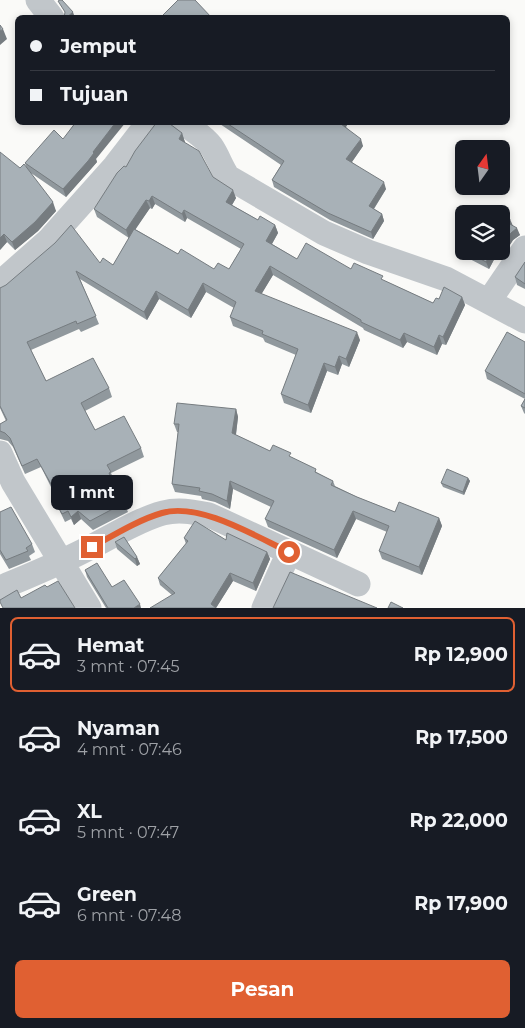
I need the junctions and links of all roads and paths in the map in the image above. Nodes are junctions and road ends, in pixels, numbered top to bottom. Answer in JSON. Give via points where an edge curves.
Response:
{"nodes":[{"id":1,"x":38,"y":0,"type":"edge"},
{"id":2,"x":50,"y":15,"type":"edge"},
{"id":3,"x":148,"y":125,"type":"edge"},
{"id":4,"x":187,"y":125,"type":"edge"},
{"id":5,"x":525,"y":248,"type":"edge"},
{"id":6,"x":0,"y":283,"type":"edge"},
{"id":7,"x":489,"y":301,"type":"junction"},
{"id":8,"x":525,"y":321,"type":"edge"},
{"id":9,"x":0,"y":453,"type":"edge"},
{"id":10,"x":289,"y":552,"type":"junction"},
{"id":11,"x":62,"y":562,"type":"junction"},
{"id":12,"x":358,"y":584,"type":"dead end"},
{"id":13,"x":0,"y":588,"type":"edge"},
{"id":14,"x":89,"y":608,"type":"edge"},
{"id":15,"x":264,"y":608,"type":"edge"}],
"edges":[{"from":1,"to":2,"type":"street"},
{"from":3,"to":6,"type":"street","via":[[48,241]]},
{"from":4,"to":7,"type":"street","via":[[211,146],[228,177],[324,233],[446,279]]},
{"from":5,"to":7,"type":"street"},
{"from":7,"to":8,"type":"street"},
{"from":9,"to":11,"type":"street","via":[[13,482]]},
{"from":10,"to":11,"type":"street","via":[[209,515],[174,511],[138,523]]},
{"from":10,"to":12,"type":"street"},
{"from":10,"to":15,"type":"street"},
{"from":11,"to":13,"type":"street"},
{"from":11,"to":14,"type":"street"}]}
